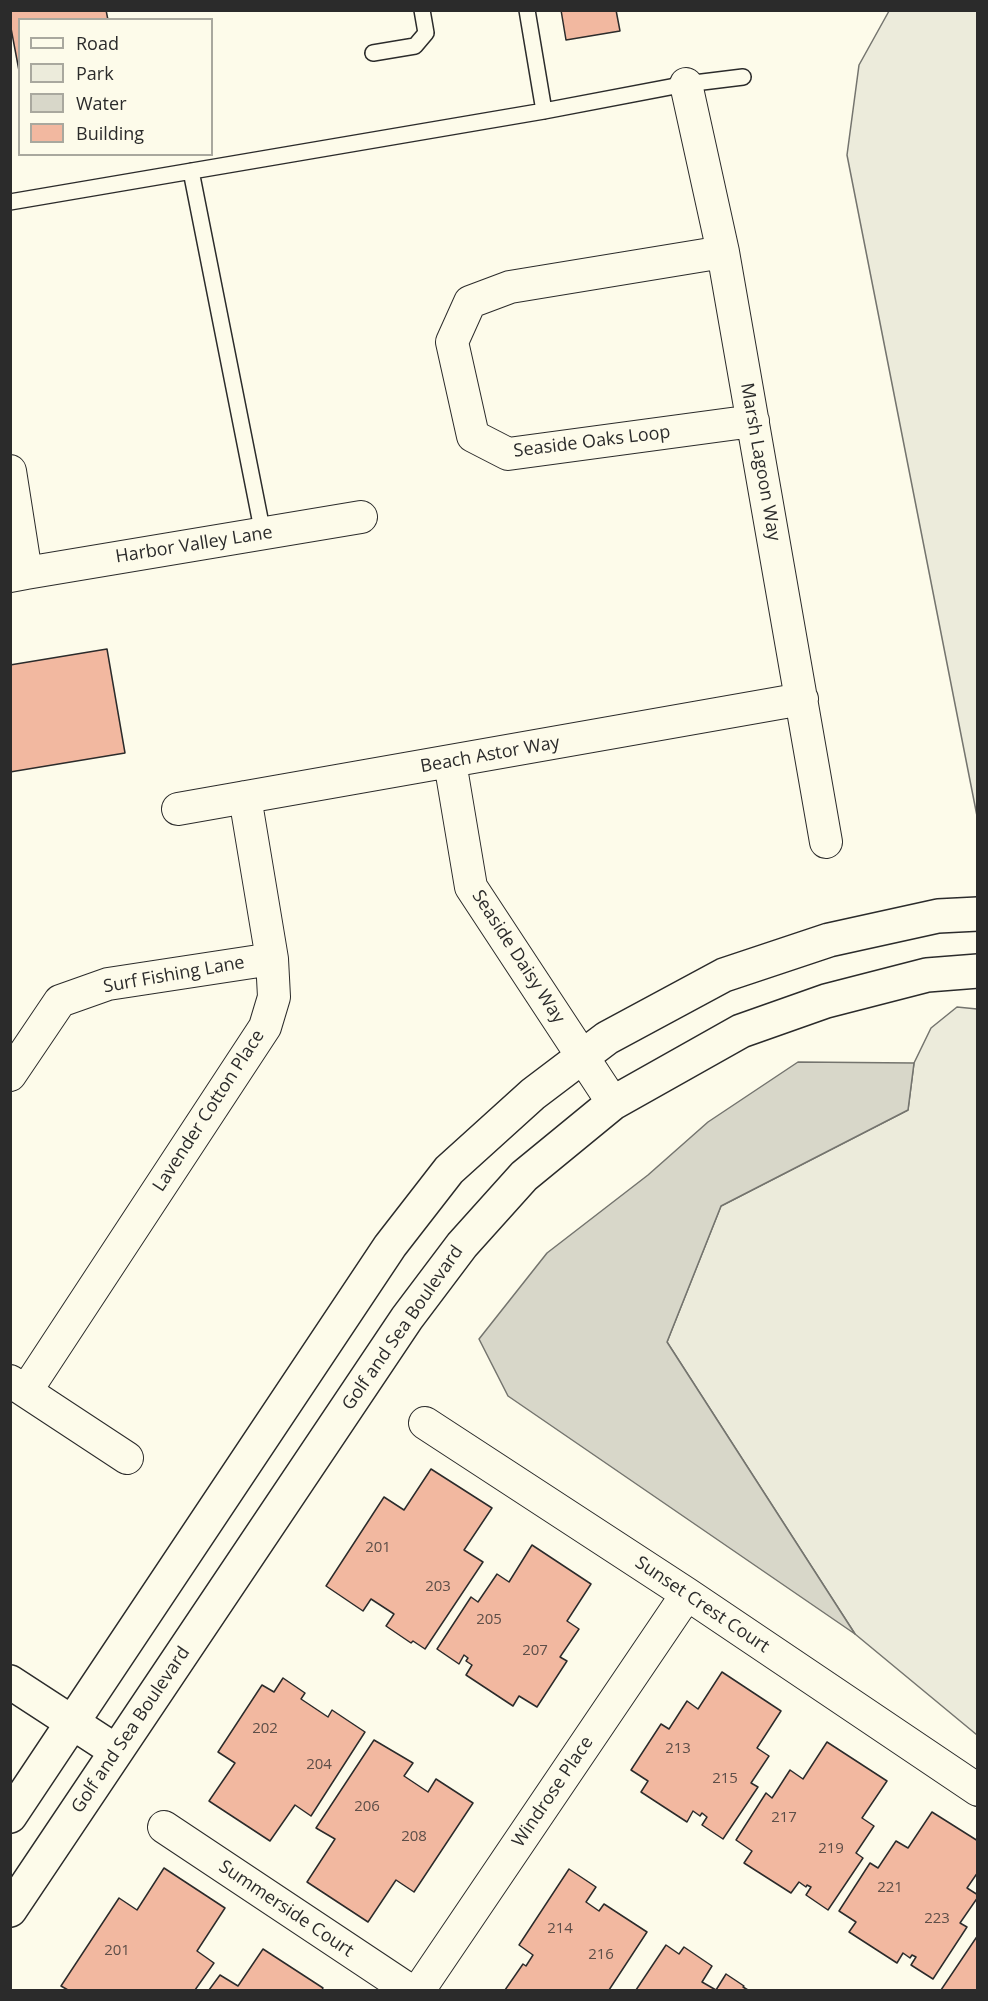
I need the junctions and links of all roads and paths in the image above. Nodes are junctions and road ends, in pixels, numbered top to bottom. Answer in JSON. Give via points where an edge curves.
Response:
{"nodes":[{"id":1,"x":422,"y":10,"type":"edge"},
{"id":2,"x":527,"y":10,"type":"edge"},
{"id":3,"x":373,"y":53,"type":"dead end"},
{"id":4,"x":743,"y":77,"type":"dead end"},
{"id":5,"x":686,"y":84,"type":"junction"},
{"id":6,"x":544,"y":111,"type":"junction"},
{"id":7,"x":191,"y":171,"type":"junction"},
{"id":8,"x":10,"y":202,"type":"edge"},
{"id":9,"x":723,"y":252,"type":"junction"},
{"id":10,"x":753,"y":421,"type":"junction"},
{"id":11,"x":10,"y":471,"type":"edge"},
{"id":12,"x":362,"y":517,"type":"dead end"},
{"id":13,"x":263,"y":534,"type":"junction"},
{"id":14,"x":18,"y":574,"type":"edge"},
{"id":15,"x":802,"y":699,"type":"junction"},
{"id":16,"x":450,"y":762,"type":"junction"},
{"id":17,"x":245,"y":797,"type":"junction"},
{"id":18,"x":178,"y":809,"type":"dead end"},
{"id":19,"x":826,"y":842,"type":"dead end"},
{"id":20,"x":978,"y":914,"type":"edge"},
{"id":21,"x":272,"y":959,"type":"junction"},
{"id":22,"x":978,"y":971,"type":"edge"},
{"id":23,"x":582,"y":1057,"type":"junction"},
{"id":24,"x":10,"y":1075,"type":"edge"},
{"id":25,"x":613,"y":1103,"type":"junction"},
{"id":26,"x":18,"y":1386,"type":"edge"},
{"id":27,"x":425,"y":1423,"type":"dead end"},
{"id":28,"x":127,"y":1458,"type":"dead end"},
{"id":29,"x":687,"y":1594,"type":"junction"},
{"id":30,"x":10,"y":1682,"type":"edge"},
{"id":31,"x":72,"y":1723,"type":"junction"},
{"id":32,"x":116,"y":1751,"type":"junction"},
{"id":33,"x":978,"y":1791,"type":"edge"},
{"id":34,"x":10,"y":1815,"type":"edge"},
{"id":35,"x":164,"y":1827,"type":"dead end"},
{"id":36,"x":10,"y":1910,"type":"edge"},
{"id":37,"x":408,"y":1990,"type":"edge"},
{"id":38,"x":419,"y":1990,"type":"edge"}],
"edges":[{"from":1,"to":3,"type":"lane","via":[[426,33],[415,46]]},
{"from":2,"to":6,"type":"lane"},
{"from":4,"to":5,"type":"lane"},
{"from":5,"to":6,"type":"lane"},
{"from":5,"to":9,"type":"street","name":"Marsh Lagoon Way"},
{"from":6,"to":7,"type":"lane"},
{"from":7,"to":8,"type":"lane"},
{"from":7,"to":13,"type":"lane"},
{"from":9,"to":10,"type":"street","name":"Marsh Lagoon Way"},
{"from":9,"to":10,"type":"street","name":"Seaside Oaks Loop","via":[[510,287],[470,302],[452,342],[473,436],[508,454]]},
{"from":10,"to":15,"type":"street","name":"Marsh Lagoon Way"},
{"from":11,"to":14,"type":"street"},
{"from":12,"to":13,"type":"street","name":"Harbor Valley Lane"},
{"from":13,"to":14,"type":"street","name":"Harbor Valley Lane"},
{"from":15,"to":16,"type":"street","name":"Beach Astor Way"},
{"from":15,"to":19,"type":"street","name":"Marsh Lagoon Way"},
{"from":16,"to":17,"type":"street","name":"Beach Astor Way"},
{"from":16,"to":23,"type":"street","name":"Seaside Daisy Way","via":[[471,887]]},
{"from":17,"to":18,"type":"street","name":"Beach Astor Way"},
{"from":17,"to":21,"type":"street","name":"Lavender Cotton Place"},
{"from":20,"to":23,"type":"street","via":[[938,916],[829,940],[724,975],[607,1038]]},
{"from":21,"to":24,"type":"street","name":"Surf Fishing Lane","via":[[108,984],[60,1001]]},
{"from":21,"to":26,"type":"street","name":"Lavender Cotton Place","via":[[274,997],[265,1027]]},
{"from":22,"to":25,"type":"street","name":"Golf and Sea Boulevard","via":[[927,975],[826,1001],[741,1031]]},
{"from":23,"to":25,"type":"street","name":"Seaside Daisy Way"},
{"from":23,"to":31,"type":"street","via":[[533,1094],[449,1170],[390,1246]]},
{"from":25,"to":32,"type":"street","name":"Golf and Sea Boulevard","via":[[524,1176],[462,1245],[407,1318]]},
{"from":26,"to":28,"type":"street"},
{"from":27,"to":29,"type":"street","name":"Sunset Crest Court"},
{"from":29,"to":33,"type":"street","name":"Sunset Crest Court"},
{"from":29,"to":38,"type":"street","name":"Windrose Place"},
{"from":30,"to":31,"type":"street"},
{"from":31,"to":32,"type":"street"},
{"from":31,"to":34,"type":"street"},
{"from":32,"to":36,"type":"street","name":"Golf and Sea Boulevard"},
{"from":35,"to":37,"type":"street","name":"Summerside Court"}]}
